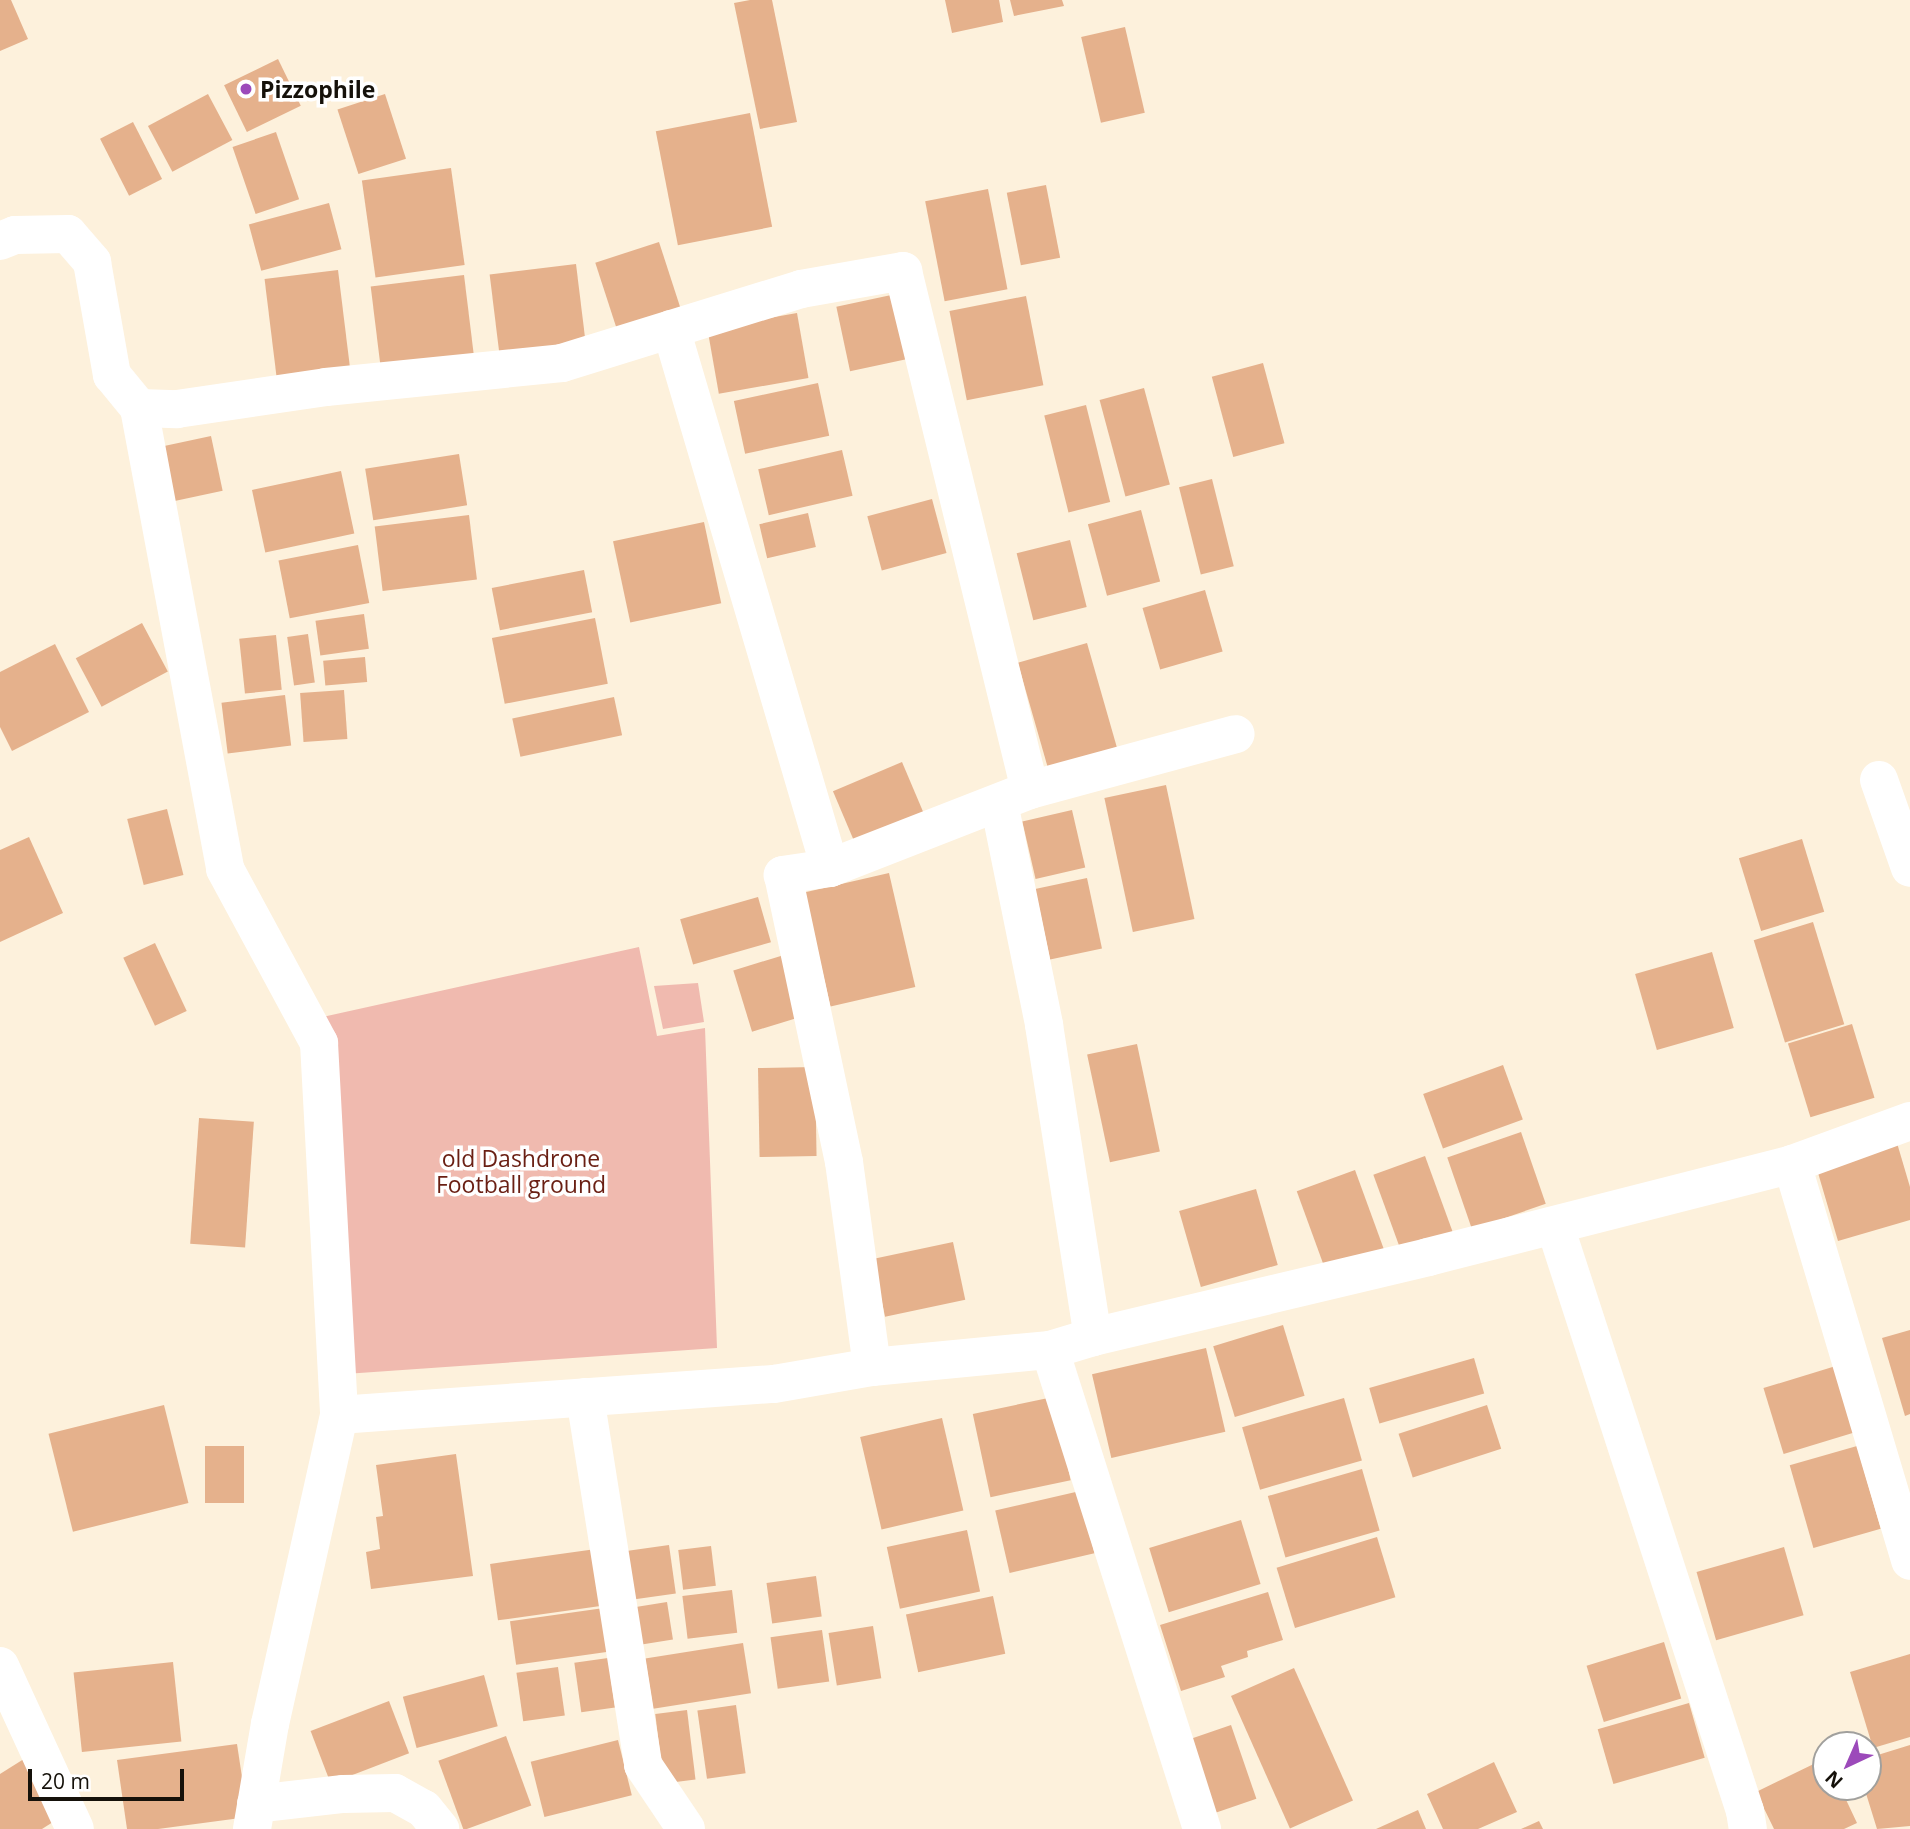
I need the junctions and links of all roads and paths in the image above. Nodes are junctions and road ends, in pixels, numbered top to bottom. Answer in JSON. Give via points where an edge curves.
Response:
{"nodes":[{"id":1,"x":0,"y":242,"type":"edge"},
{"id":2,"x":671,"y":329,"type":"junction"},
{"id":3,"x":139,"y":408,"type":"junction"},
{"id":4,"x":1236,"y":734,"type":"dead end"},
{"id":5,"x":1879,"y":780,"type":"dead end"},
{"id":6,"x":1015,"y":796,"type":"junction"},
{"id":7,"x":830,"y":868,"type":"junction"},
{"id":8,"x":1910,"y":868,"type":"edge"},
{"id":9,"x":1910,"y":1121,"type":"edge"},
{"id":10,"x":1792,"y":1164,"type":"junction"},
{"id":11,"x":1555,"y":1226,"type":"junction"},
{"id":12,"x":1093,"y":1336,"type":"junction"},
{"id":13,"x":1050,"y":1350,"type":"junction"},
{"id":14,"x":872,"y":1367,"type":"junction"},
{"id":15,"x":585,"y":1397,"type":"junction"},
{"id":16,"x":339,"y":1415,"type":"junction"},
{"id":17,"x":1910,"y":1561,"type":"edge"},
{"id":18,"x":0,"y":1666,"type":"edge"},
{"id":19,"x":254,"y":1816,"type":"edge"},
{"id":20,"x":75,"y":1829,"type":"edge"},
{"id":21,"x":440,"y":1829,"type":"edge"},
{"id":22,"x":686,"y":1829,"type":"edge"},
{"id":23,"x":1202,"y":1829,"type":"edge"},
{"id":24,"x":1748,"y":1829,"type":"edge"}],
"edges":[{"from":1,"to":3,"type":"street","via":[[15,235],[68,234],[92,262],[112,374]]},
{"from":2,"to":3,"type":"street","via":[[562,363],[326,387],[177,409]]},
{"from":2,"to":6,"type":"street","via":[[801,289],[902,271]]},
{"from":2,"to":7,"type":"street"},
{"from":3,"to":16,"type":"street","via":[[225,869],[318,1043]]},
{"from":4,"to":6,"type":"street"},
{"from":5,"to":8,"type":"street"},
{"from":6,"to":7,"type":"street"},
{"from":6,"to":12,"type":"street","via":[[1044,1025]]},
{"from":7,"to":14,"type":"street","via":[[783,875],[844,1162]]},
{"from":9,"to":10,"type":"street"},
{"from":10,"to":11,"type":"street"},
{"from":10,"to":17,"type":"street"},
{"from":11,"to":12,"type":"street"},
{"from":11,"to":24,"type":"street"},
{"from":12,"to":13,"type":"street"},
{"from":13,"to":14,"type":"street"},
{"from":13,"to":23,"type":"street"},
{"from":14,"to":15,"type":"street","via":[[774,1384]]},
{"from":15,"to":16,"type":"street"},
{"from":15,"to":22,"type":"street","via":[[643,1765]]},
{"from":16,"to":19,"type":"street"},
{"from":18,"to":20,"type":"street"},
{"from":19,"to":21,"type":"street","via":[[343,1794],[395,1793],[424,1809]]}]}
